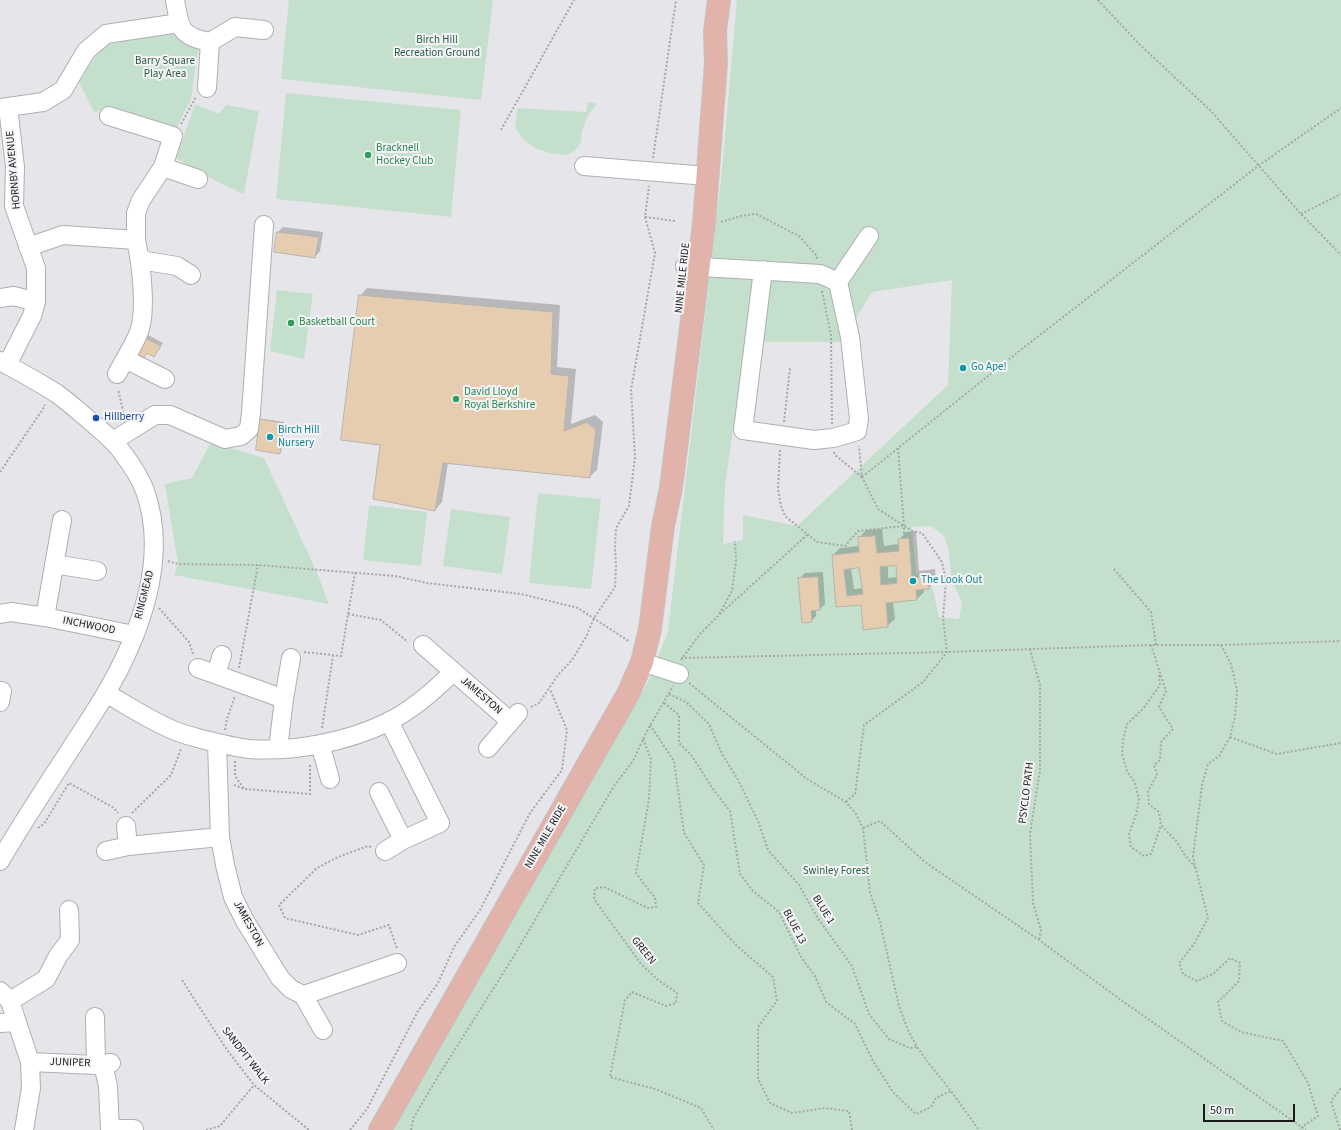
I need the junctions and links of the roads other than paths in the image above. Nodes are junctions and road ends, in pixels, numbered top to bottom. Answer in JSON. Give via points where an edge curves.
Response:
{"nodes":[{"id":1,"x":175,"y":0,"type":"edge"},
{"id":2,"x":719,"y":0,"type":"edge"},
{"id":3,"x":179,"y":23,"type":"junction"},
{"id":4,"x":264,"y":30,"type":"dead end"},
{"id":5,"x":210,"y":42,"type":"junction"},
{"id":6,"x":207,"y":88,"type":"dead end"},
{"id":7,"x":4,"y":108,"type":"edge"},
{"id":8,"x":109,"y":116,"type":"dead end"},
{"id":9,"x":584,"y":166,"type":"dead end"},
{"id":10,"x":163,"y":167,"type":"junction"},
{"id":11,"x":701,"y":175,"type":"junction"},
{"id":12,"x":198,"y":179,"type":"dead end"},
{"id":13,"x":264,"y":225,"type":"dead end"},
{"id":14,"x":869,"y":236,"type":"dead end"},
{"id":15,"x":136,"y":240,"type":"junction"},
{"id":16,"x":28,"y":247,"type":"junction"},
{"id":17,"x":140,"y":260,"type":"junction"},
{"id":18,"x":692,"y":266,"type":"junction"},
{"id":19,"x":763,"y":270,"type":"junction"},
{"id":20,"x":190,"y":275,"type":"dead end"},
{"id":21,"x":838,"y":282,"type":"junction"},
{"id":22,"x":0,"y":298,"type":"edge"},
{"id":23,"x":36,"y":302,"type":"junction"},
{"id":24,"x":4,"y":363,"type":"edge"},
{"id":25,"x":166,"y":379,"type":"dead end"},
{"id":26,"x":113,"y":441,"type":"junction"},
{"id":27,"x":62,"y":520,"type":"dead end"},
{"id":28,"x":54,"y":564,"type":"junction"},
{"id":29,"x":97,"y":571,"type":"dead end"},
{"id":30,"x":0,"y":614,"type":"edge"},
{"id":31,"x":45,"y":617,"type":"junction"},
{"id":32,"x":134,"y":635,"type":"junction"},
{"id":33,"x":423,"y":645,"type":"road end"},
{"id":34,"x":222,"y":655,"type":"dead end"},
{"id":35,"x":644,"y":656,"type":"junction"},
{"id":36,"x":291,"y":658,"type":"road end"},
{"id":37,"x":680,"y":666,"type":"road end"},
{"id":38,"x":198,"y":668,"type":"road end"},
{"id":39,"x":453,"y":672,"type":"junction"},
{"id":40,"x":216,"y":674,"type":"junction"},
{"id":41,"x":0,"y":691,"type":"edge"},
{"id":42,"x":106,"y":693,"type":"junction"},
{"id":43,"x":284,"y":699,"type":"junction"},
{"id":44,"x":0,"y":702,"type":"edge"},
{"id":45,"x":389,"y":721,"type":"junction"},
{"id":46,"x":225,"y":745,"type":"junction"},
{"id":47,"x":314,"y":745,"type":"junction"},
{"id":48,"x":488,"y":748,"type":"dead end"},
{"id":49,"x":278,"y":749,"type":"junction"},
{"id":50,"x":330,"y":779,"type":"dead end"},
{"id":51,"x":379,"y":792,"type":"dead end"},
{"id":52,"x":126,"y":826,"type":"road end"},
{"id":53,"x":220,"y":837,"type":"junction"},
{"id":54,"x":403,"y":840,"type":"junction"},
{"id":55,"x":128,"y":846,"type":"junction"},
{"id":56,"x":106,"y":851,"type":"dead end"},
{"id":57,"x":385,"y":851,"type":"road end"},
{"id":58,"x":0,"y":861,"type":"edge"},
{"id":59,"x":69,"y":910,"type":"dead end"},
{"id":60,"x":397,"y":963,"type":"road end"},
{"id":61,"x":303,"y":994,"type":"junction"},
{"id":62,"x":5,"y":996,"type":"edge"},
{"id":63,"x":95,"y":1017,"type":"dead end"},
{"id":64,"x":9,"y":1022,"type":"edge"},
{"id":65,"x":323,"y":1030,"type":"dead end"},
{"id":66,"x":30,"y":1062,"type":"junction"},
{"id":67,"x":103,"y":1064,"type":"junction"},
{"id":68,"x":110,"y":1129,"type":"edge"},
{"id":69,"x":134,"y":1129,"type":"dead end"},
{"id":70,"x":24,"y":1130,"type":"edge"},
{"id":71,"x":380,"y":1130,"type":"edge"}],
"edges":[{"from":1,"to":3,"type":"street"},
{"from":2,"to":11,"type":"main road","name":"NINE MILE RIDE","via":[[715,31],[706,63]]},
{"from":3,"to":5,"type":"street","via":[[184,33]]},
{"from":3,"to":7,"type":"street","via":[[106,34],[86,51],[63,90],[44,102]]},
{"from":4,"to":5,"type":"street","via":[[236,27]]},
{"from":5,"to":6,"type":"street"},
{"from":7,"to":16,"type":"street","name":"HORNBY AVENUE","via":[[15,167],[14,206]]},
{"from":8,"to":10,"type":"street","via":[[173,136]]},
{"from":9,"to":11,"type":"street"},
{"from":10,"to":12,"type":"street"},
{"from":10,"to":15,"type":"street","via":[[136,212]]},
{"from":11,"to":18,"type":"main road","name":"NINE MILE RIDE"},
{"from":13,"to":26,"type":"street","via":[[249,429],[241,436],[225,439],[170,416],[155,415]]},
{"from":14,"to":21,"type":"street"},
{"from":15,"to":16,"type":"street","via":[[63,234]]},
{"from":15,"to":17,"type":"street"},
{"from":16,"to":23,"type":"street","name":"HORNBY AVENUE","via":[[36,268]]},
{"from":17,"to":20,"type":"street","via":[[177,266]]},
{"from":17,"to":25,"type":"street","via":[[143,310],[139,332],[121,366]]},
{"from":18,"to":19,"type":"street"},
{"from":18,"to":35,"type":"main road","name":"NINE MILE RIDE","via":[[661,486],[663,526],[650,629]]},
{"from":19,"to":21,"type":"street","via":[[820,274]]},
{"from":19,"to":21,"type":"street","via":[[743,430],[814,440],[857,431],[859,419],[850,343]]},
{"from":22,"to":23,"type":"street","via":[[14,296]]},
{"from":23,"to":24,"type":"street","name":"HORNBY AVENUE","via":[[32,316]]},
{"from":24,"to":26,"type":"street","name":"RINGMEAD","via":[[57,394]]},
{"from":26,"to":32,"type":"street","name":"RINGMEAD","via":[[140,480],[152,516],[153,561],[144,609]]},
{"from":27,"to":28,"type":"street"},
{"from":28,"to":29,"type":"street"},
{"from":28,"to":31,"type":"street"},
{"from":30,"to":31,"type":"street","name":"INCHWOOD","via":[[10,612]]},
{"from":31,"to":32,"type":"street","name":"INCHWOOD"},
{"from":32,"to":42,"type":"street","name":"RINGMEAD"},
{"from":33,"to":39,"type":"street","name":"JAMESTON"},
{"from":34,"to":40,"type":"street"},
{"from":35,"to":37,"type":"street"},
{"from":35,"to":71,"type":"main road","name":"NINE MILE RIDE","via":[[628,694]]},
{"from":36,"to":43,"type":"street"},
{"from":38,"to":40,"type":"street"},
{"from":39,"to":45,"type":"street","name":"JAMESTON","via":[[438,687]]},
{"from":39,"to":48,"type":"street","name":"JAMESTON","via":[[514,717]]},
{"from":40,"to":43,"type":"street"},
{"from":41,"to":44,"type":"street"},
{"from":42,"to":46,"type":"street","name":"JAMESTON","via":[[147,718],[187,735]]},
{"from":42,"to":58,"type":"street","name":"RINGMEAD"},
{"from":43,"to":49,"type":"street"},
{"from":45,"to":47,"type":"street","name":"JAMESTON","via":[[357,735]]},
{"from":45,"to":54,"type":"street","via":[[440,823]]},
{"from":46,"to":49,"type":"street","name":"JAMESTON"},
{"from":46,"to":53,"type":"street","name":"JAMESTON"},
{"from":47,"to":49,"type":"street","name":"JAMESTON"},
{"from":47,"to":50,"type":"street"},
{"from":51,"to":54,"type":"street"},
{"from":52,"to":55,"type":"street"},
{"from":53,"to":55,"type":"street"},
{"from":53,"to":61,"type":"street","name":"JAMESTON","via":[[233,897],[244,921],[280,978]]},
{"from":54,"to":57,"type":"street"},
{"from":55,"to":56,"type":"street"},
{"from":59,"to":62,"type":"street","via":[[70,940],[46,979]]},
{"from":60,"to":61,"type":"street","via":[[382,977]]},
{"from":61,"to":65,"type":"street","name":"JAMESTON"},
{"from":62,"to":64,"type":"street"},
{"from":63,"to":67,"type":"street"},
{"from":64,"to":66,"type":"street"},
{"from":66,"to":67,"type":"street","name":"JUNIPER"},
{"from":66,"to":70,"type":"street","via":[[31,1088]]},
{"from":67,"to":68,"type":"street","via":[[108,1086]]},
{"from":68,"to":69,"type":"street"}]}
